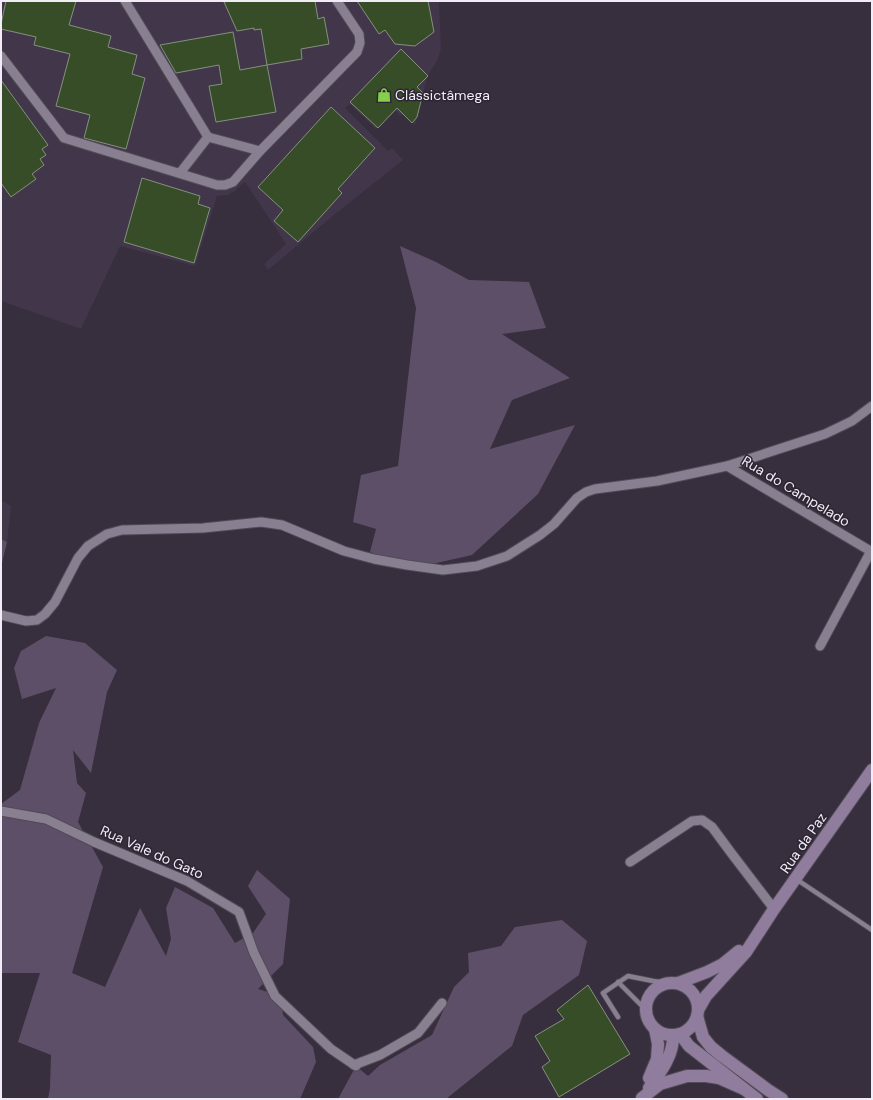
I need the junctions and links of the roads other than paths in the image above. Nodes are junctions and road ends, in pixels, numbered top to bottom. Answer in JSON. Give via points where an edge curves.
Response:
{"nodes":[{"id":1,"x":126,"y":1,"type":"edge"},
{"id":2,"x":337,"y":1,"type":"edge"},
{"id":3,"x":1,"y":56,"type":"edge"},
{"id":4,"x":208,"y":136,"type":"junction"},
{"id":5,"x":260,"y":151,"type":"junction"},
{"id":6,"x":180,"y":173,"type":"junction"},
{"id":7,"x":872,"y":406,"type":"edge"},
{"id":8,"x":727,"y":466,"type":"junction"},
{"id":9,"x":871,"y":552,"type":"edge"},
{"id":10,"x":1,"y":615,"type":"edge"},
{"id":11,"x":820,"y":646,"type":"dead end"},
{"id":12,"x":872,"y":770,"type":"edge"},
{"id":13,"x":1,"y":811,"type":"edge"},
{"id":14,"x":630,"y":862,"type":"dead end"},
{"id":15,"x":796,"y":879,"type":"junction"},
{"id":16,"x":774,"y":909,"type":"junction"},
{"id":17,"x":872,"y":930,"type":"edge"},
{"id":18,"x":758,"y":932,"type":"junction"},
{"id":19,"x":618,"y":982,"type":"junction"},
{"id":20,"x":672,"y":983,"type":"junction"},
{"id":21,"x":442,"y":1003,"type":"dead end"},
{"id":22,"x":646,"y":1010,"type":"junction"},
{"id":23,"x":698,"y":1013,"type":"junction"},
{"id":24,"x":618,"y":1017,"type":"dead end"},
{"id":25,"x":655,"y":1029,"type":"junction"},
{"id":26,"x":677,"y":1034,"type":"junction"},
{"id":27,"x":744,"y":1089,"type":"junction"},
{"id":28,"x":641,"y":1098,"type":"edge"},
{"id":29,"x":757,"y":1099,"type":"edge"},
{"id":30,"x":782,"y":1099,"type":"edge"}],
"edges":[{"from":1,"to":4,"type":"street"},
{"from":2,"to":5,"type":"street","via":[[359,34],[358,52]]},
{"from":3,"to":6,"type":"street","via":[[64,138]]},
{"from":4,"to":5,"type":"street"},
{"from":4,"to":6,"type":"street"},
{"from":5,"to":6,"type":"street","via":[[233,182],[225,185],[217,185]]},
{"from":7,"to":8,"type":"street","via":[[852,421],[825,434]]},
{"from":8,"to":9,"type":"street","name":"Rua do Campelado"},
{"from":8,"to":10,"type":"street","via":[[657,481],[586,492],[577,498],[554,524],[507,556],[477,566],[443,570],[374,559],[344,551],[282,525],[261,522],[203,528],[122,530],[107,534],[88,546],[78,558],[55,602],[37,620],[26,621]]},
{"from":9,"to":11,"type":"street"},
{"from":12,"to":15,"type":"main road","name":"Rua da Paz"},
{"from":13,"to":21,"type":"street","name":"Rua Vale do Gato","via":[[46,820],[186,880],[239,912],[254,953],[275,996],[331,1049],[355,1065],[380,1055],[418,1033]]},
{"from":14,"to":16,"type":"street","via":[[692,821],[702,820],[712,827]]},
{"from":15,"to":16,"type":"main road","name":"Rua da Paz"},
{"from":15,"to":17,"type":"lane"},
{"from":16,"to":18,"type":"main road","name":"Rua da Paz"},
{"from":18,"to":20,"type":"main road","via":[[723,964]]},
{"from":18,"to":23,"type":"main road","via":[[746,952],[706,996]]},
{"from":19,"to":20,"type":"lane","via":[[628,976]]},
{"from":19,"to":22,"type":"lane"},
{"from":19,"to":24,"type":"lane","via":[[603,992]]},
{"from":20,"to":22,"type":"main road","via":[[660,985],[653,990],[646,1003]]},
{"from":20,"to":23,"type":"main road","via":[[686,986],[693,993]]},
{"from":22,"to":25,"type":"main road","via":[[650,1024]]},
{"from":23,"to":26,"type":"main road","via":[[688,1030]]},
{"from":23,"to":30,"type":"main road","via":[[703,1037],[711,1047]]},
{"from":25,"to":26,"type":"main road","via":[[667,1035]]},
{"from":25,"to":28,"type":"main road","via":[[657,1059]]},
{"from":26,"to":27,"type":"main road","via":[[688,1046]]},
{"from":26,"to":28,"type":"main road","via":[[665,1064]]},
{"from":27,"to":28,"type":"main road","via":[[719,1078],[687,1076],[660,1084]]},
{"from":27,"to":29,"type":"main road"}]}
